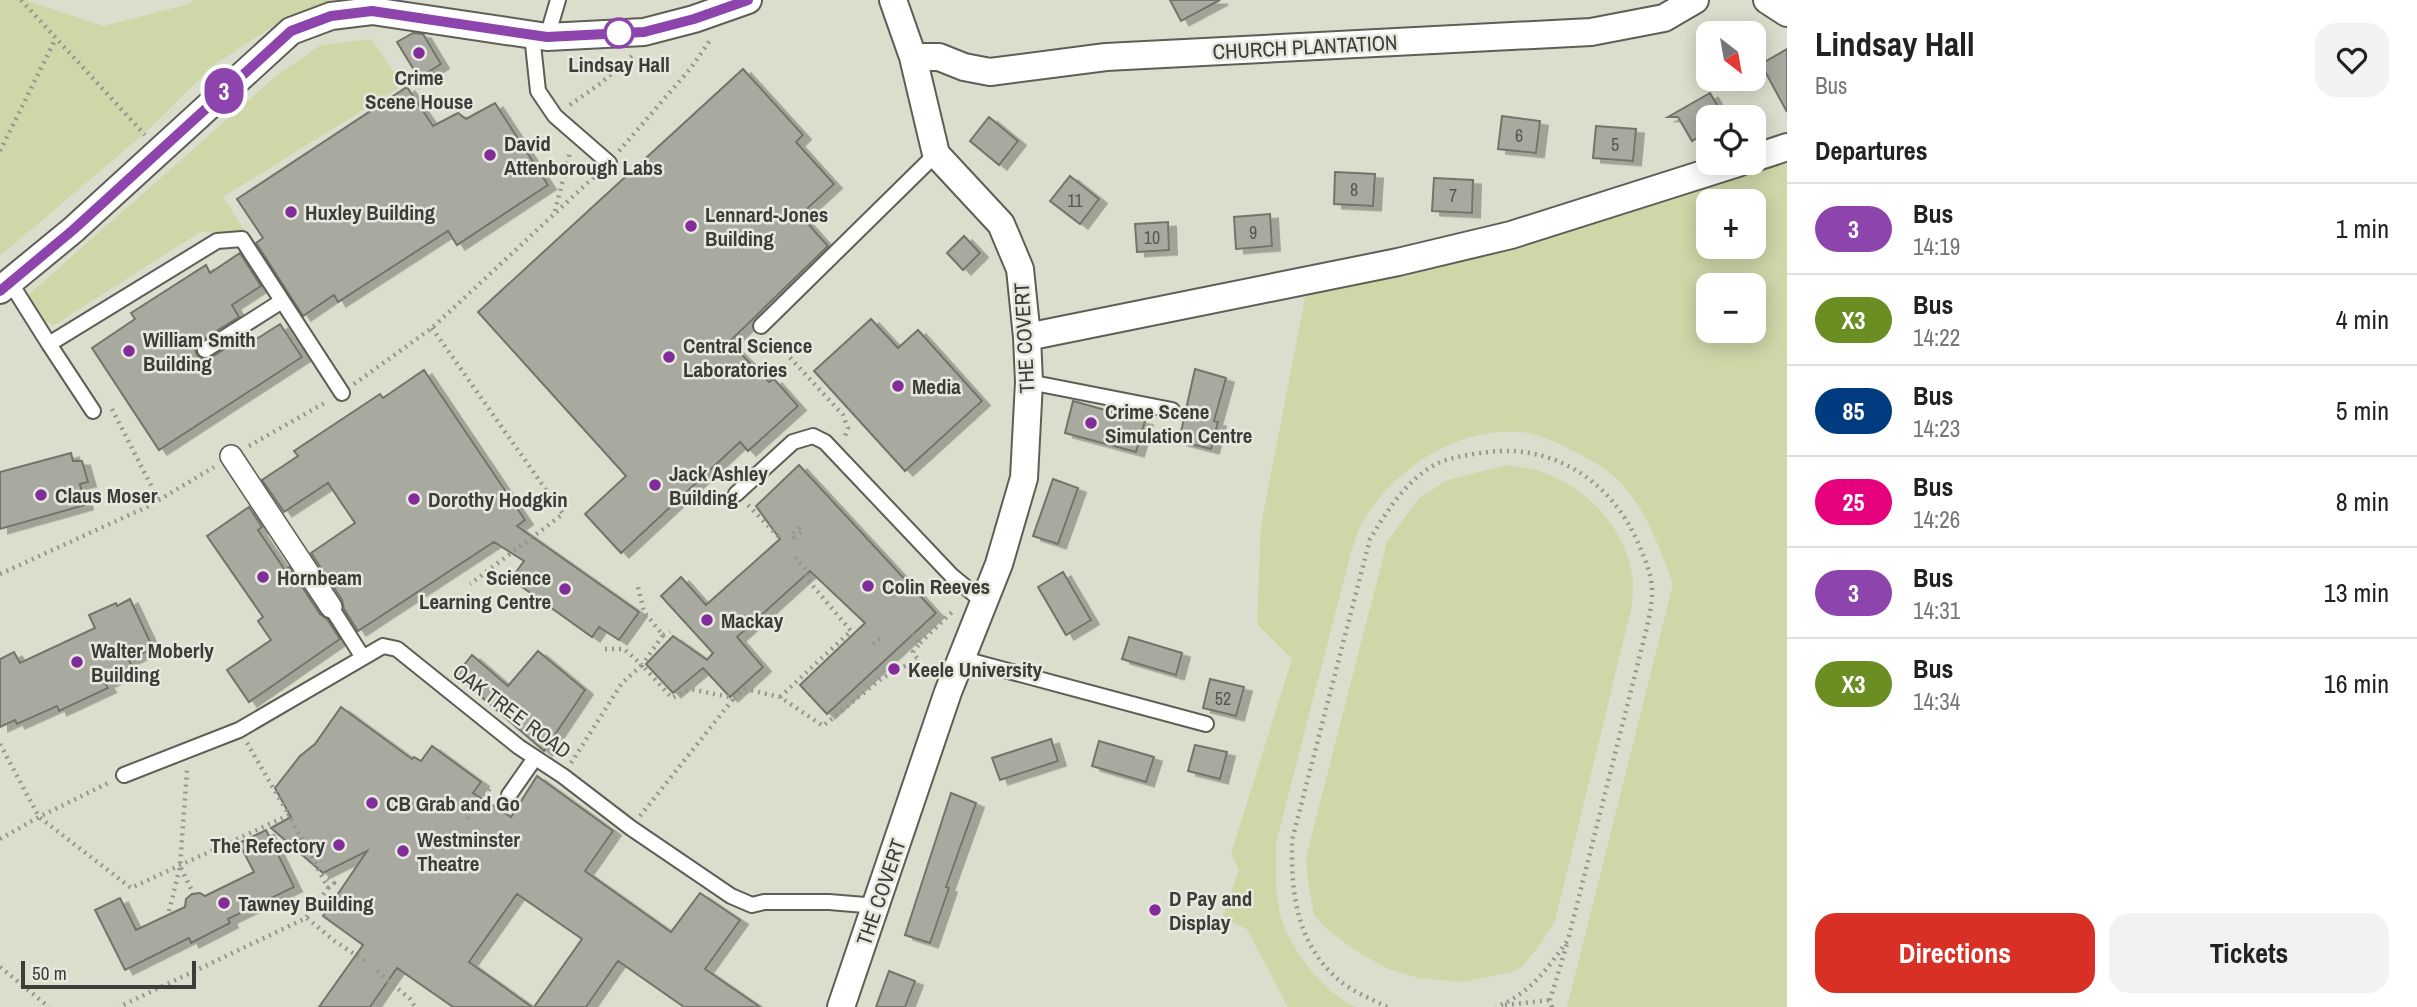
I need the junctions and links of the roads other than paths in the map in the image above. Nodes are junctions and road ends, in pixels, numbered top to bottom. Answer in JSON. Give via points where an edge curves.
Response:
{"nodes":[{"id":1,"x":558,"y":0,"type":"edge"},
{"id":2,"x":748,"y":0,"type":"edge"},
{"id":3,"x":893,"y":0,"type":"edge"},
{"id":4,"x":1695,"y":0,"type":"edge"},
{"id":5,"x":1767,"y":0,"type":"edge"},
{"id":6,"x":1787,"y":13,"type":"edge"},
{"id":7,"x":540,"y":36,"type":"junction"},
{"id":8,"x":913,"y":57,"type":"junction"},
{"id":9,"x":1787,"y":147,"type":"edge"},
{"id":10,"x":936,"y":154,"type":"junction"},
{"id":11,"x":1766,"y":154,"type":"edge"},
{"id":12,"x":609,"y":163,"type":"road end"},
{"id":13,"x":1700,"y":175,"type":"edge"},
{"id":14,"x":5,"y":286,"type":"edge"},
{"id":15,"x":282,"y":301,"type":"junction"},
{"id":16,"x":761,"y":326,"type":"road end"},
{"id":17,"x":1027,"y":337,"type":"junction"},
{"id":18,"x":49,"y":344,"type":"junction"},
{"id":19,"x":205,"y":350,"type":"dead end"},
{"id":20,"x":1028,"y":382,"type":"junction"},
{"id":21,"x":342,"y":393,"type":"dead end"},
{"id":22,"x":1172,"y":410,"type":"dead end"},
{"id":23,"x":93,"y":411,"type":"road end"},
{"id":24,"x":232,"y":456,"type":"dead end"},
{"id":25,"x":736,"y":494,"type":"road end"},
{"id":26,"x":985,"y":603,"type":"junction"},
{"id":27,"x":331,"y":607,"type":"joint"},
{"id":28,"x":362,"y":656,"type":"junction"},
{"id":29,"x":960,"y":658,"type":"junction"},
{"id":30,"x":1206,"y":724,"type":"dead end"},
{"id":31,"x":535,"y":758,"type":"junction"},
{"id":32,"x":124,"y":775,"type":"road end"},
{"id":33,"x":509,"y":795,"type":"dead end"},
{"id":34,"x":877,"y":906,"type":"junction"},
{"id":35,"x":841,"y":1007,"type":"edge"}],
"edges":[{"from":1,"to":7,"type":"lane"},
{"from":2,"to":7,"type":"street","via":[[644,32]]},
{"from":3,"to":8,"type":"street","name":"THE COVERT"},
{"from":4,"to":8,"type":"street","name":"CHURCH PLANTATION","via":[[1664,18],[1591,32],[1106,57],[990,72],[939,57]]},
{"from":5,"to":6,"type":"street"},
{"from":7,"to":12,"type":"lane","via":[[538,91],[555,116]]},
{"from":7,"to":14,"type":"street","via":[[372,11],[331,16],[291,31]]},
{"from":8,"to":10,"type":"street","name":"THE COVERT"},
{"from":9,"to":11,"type":"street"},
{"from":10,"to":16,"type":"lane"},
{"from":10,"to":17,"type":"street","name":"THE COVERT","via":[[1000,224],[1020,269]]},
{"from":13,"to":17,"type":"street","via":[[1511,235]]},
{"from":14,"to":18,"type":"lane"},
{"from":15,"to":18,"type":"lane","via":[[242,239],[217,241]]},
{"from":15,"to":19,"type":"lane"},
{"from":15,"to":21,"type":"lane"},
{"from":17,"to":20,"type":"street","name":"THE COVERT"},
{"from":18,"to":23,"type":"lane"},
{"from":20,"to":22,"type":"lane"},
{"from":20,"to":26,"type":"street","name":"THE COVERT","via":[[1024,478]]},
{"from":24,"to":27,"type":"street"},
{"from":25,"to":26,"type":"lane","via":[[793,442],[813,436],[825,442],[952,576]]},
{"from":26,"to":29,"type":"street","name":"THE COVERT"},
{"from":27,"to":28,"type":"lane"},
{"from":28,"to":31,"type":"lane","name":"OAK TREE ROAD","via":[[383,646],[397,649]]},
{"from":28,"to":32,"type":"lane","name":"OAK TREE ROAD","via":[[239,730]]},
{"from":29,"to":30,"type":"lane"},
{"from":29,"to":34,"type":"street","name":"THE COVERT"},
{"from":31,"to":33,"type":"lane"},
{"from":31,"to":34,"type":"lane","name":"OAK TREE ROAD","via":[[631,828],[752,905],[829,902]]},
{"from":34,"to":35,"type":"street","name":"THE COVERT"}]}
